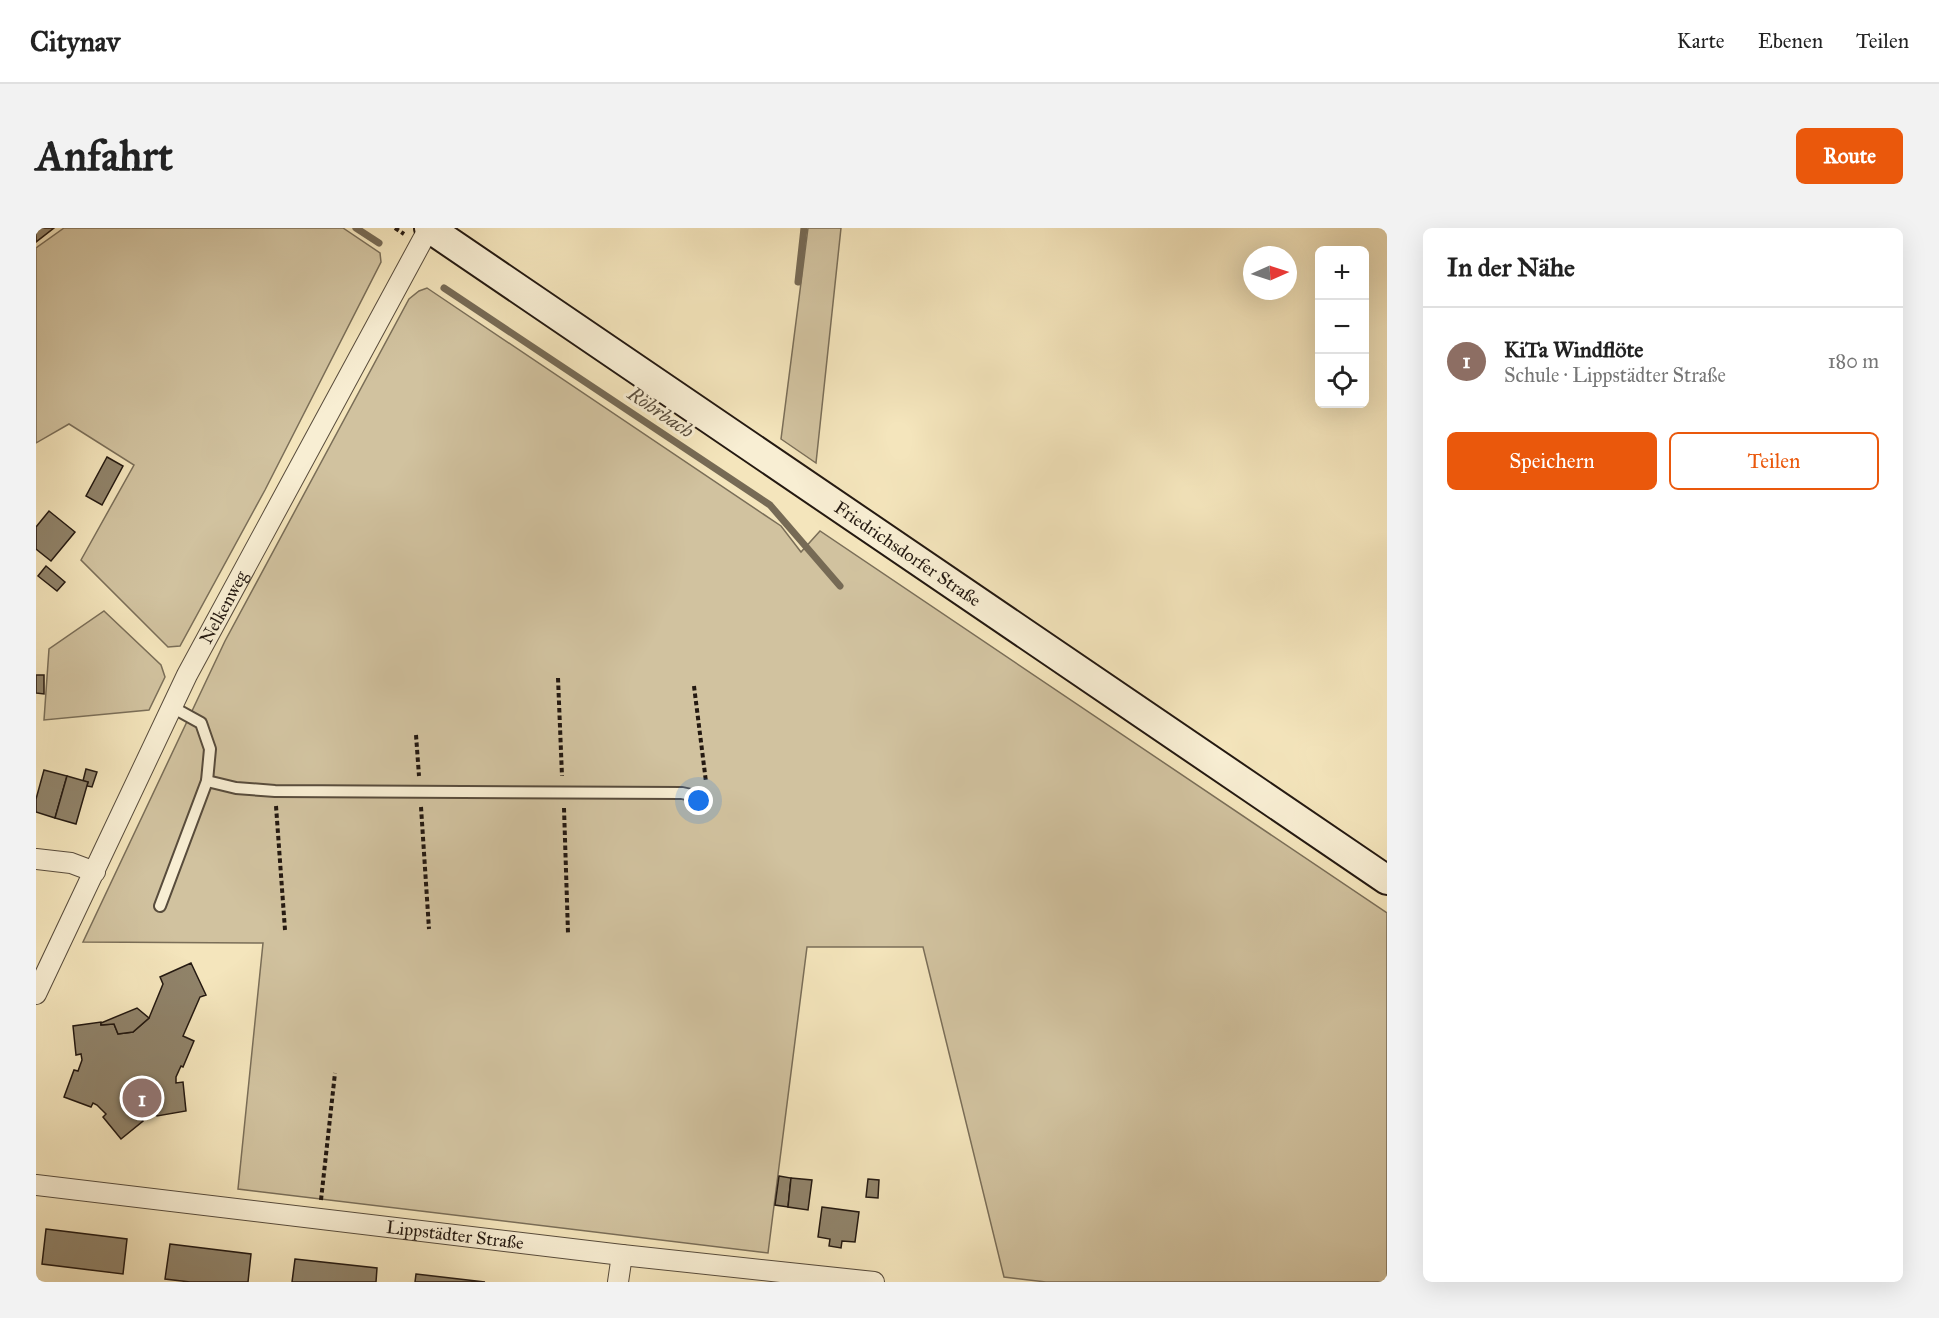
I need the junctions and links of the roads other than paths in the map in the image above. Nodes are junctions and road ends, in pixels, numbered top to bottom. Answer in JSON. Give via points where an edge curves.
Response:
{"nodes":[{"id":1,"x":429,"y":228,"type":"edge"},
{"id":2,"x":172,"y":707,"type":"junction"},
{"id":3,"x":207,"y":781,"type":"junction"},
{"id":4,"x":705,"y":798,"type":"road end"},
{"id":5,"x":36,"y":859,"type":"edge"},
{"id":6,"x":95,"y":872,"type":"junction"},
{"id":7,"x":1387,"y":880,"type":"edge"},
{"id":8,"x":160,"y":906,"type":"dead end"},
{"id":9,"x":36,"y":994,"type":"edge"},
{"id":10,"x":36,"y":1185,"type":"edge"},
{"id":11,"x":622,"y":1255,"type":"junction"},
{"id":12,"x":618,"y":1282,"type":"edge"},
{"id":13,"x":874,"y":1282,"type":"edge"}],
"edges":[{"from":1,"to":2,"type":"street","name":"Nelkenweg"},
{"from":1,"to":7,"type":"main road","name":"Friedrichsdorfer Straße"},
{"from":2,"to":3,"type":"lane","via":[[201,723],[210,748]]},
{"from":2,"to":6,"type":"street","name":"Nelkenweg"},
{"from":3,"to":4,"type":"lane","via":[[275,791],[682,793]]},
{"from":3,"to":8,"type":"lane"},
{"from":5,"to":6,"type":"street","via":[[71,863]]},
{"from":6,"to":9,"type":"street","name":"Nelkenweg"},
{"from":10,"to":11,"type":"street","name":"Lippstädter Straße"},
{"from":11,"to":12,"type":"street"},
{"from":11,"to":13,"type":"street","name":"Lippstädter Straße"}]}
